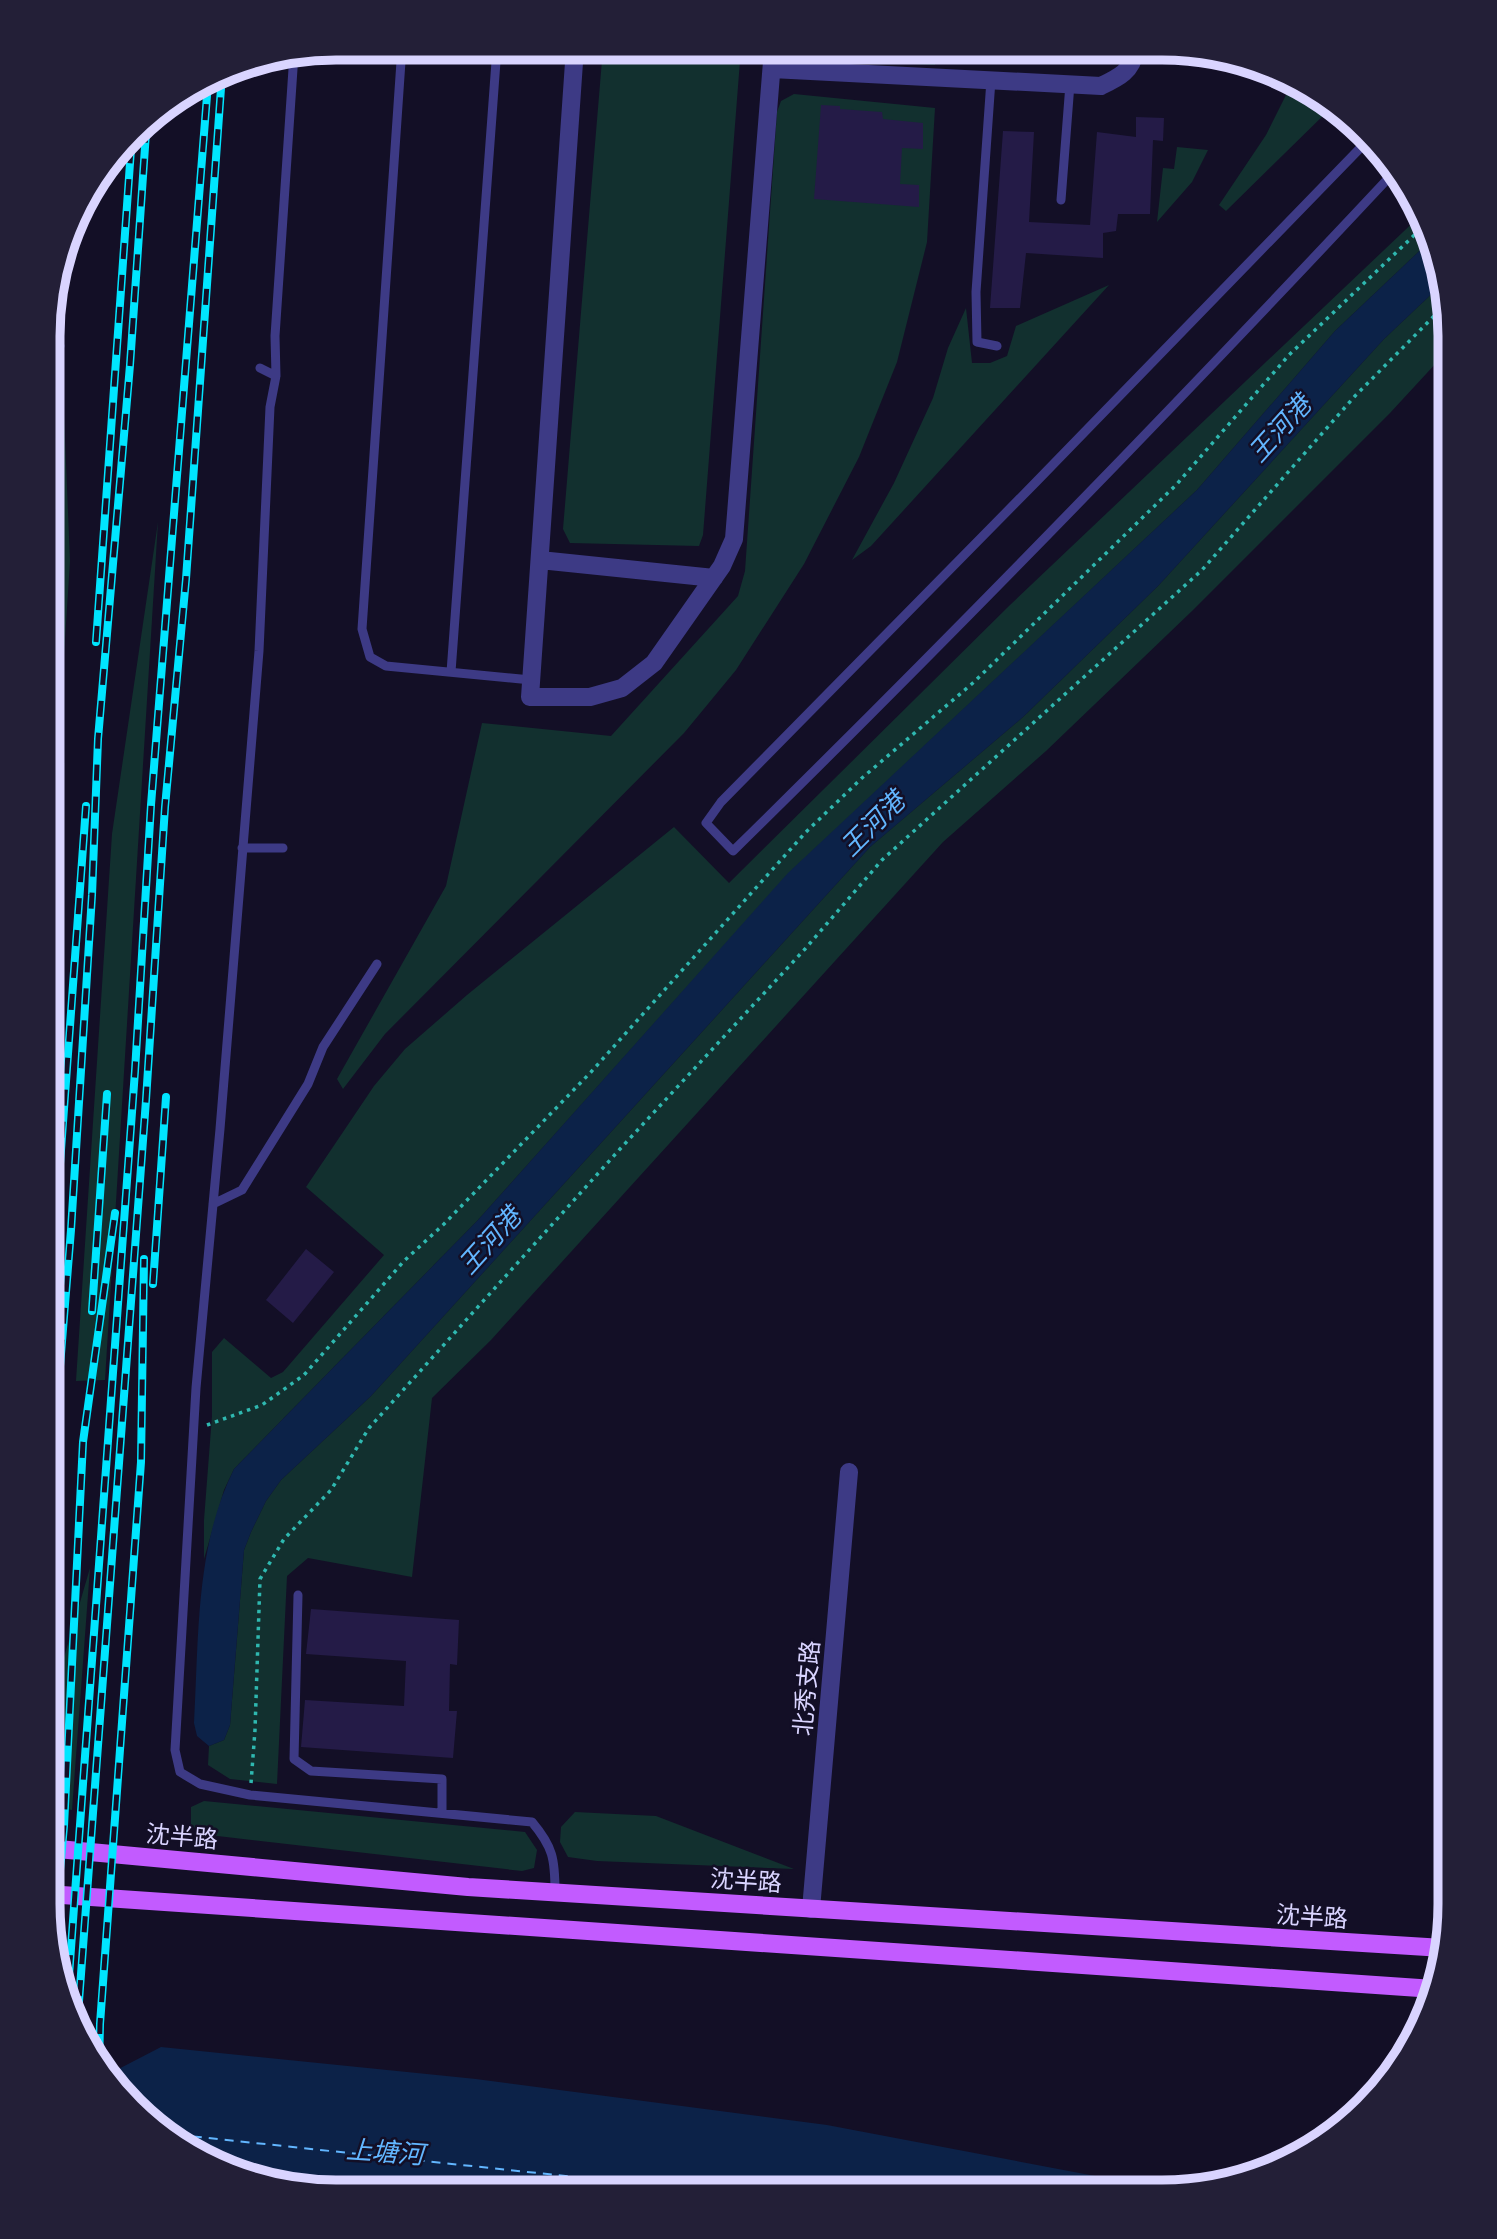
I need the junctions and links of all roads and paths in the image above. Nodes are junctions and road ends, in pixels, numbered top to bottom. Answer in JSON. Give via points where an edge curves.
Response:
{"nodes":[{"id":1,"x":401,"y":60,"type":"edge"},
{"id":2,"x":496,"y":60,"type":"edge"},
{"id":3,"x":574,"y":60,"type":"edge"},
{"id":4,"x":772,"y":60,"type":"edge"},
{"id":5,"x":1132,"y":60,"type":"edge"},
{"id":6,"x":293,"y":63,"type":"edge"},
{"id":7,"x":772,"y":69,"type":"junction"},
{"id":8,"x":991,"y":80,"type":"junction"},
{"id":9,"x":1070,"y":84,"type":"junction"},
{"id":10,"x":1362,"y":146,"type":"edge"},
{"id":11,"x":1388,"y":178,"type":"edge"},
{"id":12,"x":1061,"y":200,"type":"dead end"},
{"id":13,"x":1418,"y":232,"type":"edge"},
{"id":14,"x":1437,"y":313,"type":"edge"},
{"id":15,"x":997,"y":346,"type":"dead end"},
{"id":16,"x":260,"y":368,"type":"dead end"},
{"id":17,"x":276,"y":376,"type":"junction"},
{"id":18,"x":540,"y":560,"type":"junction"},
{"id":19,"x":714,"y":578,"type":"junction"},
{"id":20,"x":451,"y":671,"type":"junction"},
{"id":21,"x":531,"y":680,"type":"junction"},
{"id":22,"x":242,"y":848,"type":"junction"},
{"id":23,"x":283,"y":848,"type":"dead end"},
{"id":24,"x":377,"y":964,"type":"dead end"},
{"id":25,"x":214,"y":1204,"type":"junction"},
{"id":26,"x":193,"y":1430,"type":"junction"},
{"id":27,"x":849,"y":1472,"type":"dead end"},
{"id":28,"x":298,"y":1595,"type":"dead end"},
{"id":29,"x":250,"y":1795,"type":"junction"},
{"id":30,"x":442,"y":1813,"type":"junction"},
{"id":31,"x":60,"y":1849,"type":"edge"},
{"id":32,"x":555,"y":1892,"type":"junction"},
{"id":33,"x":60,"y":1895,"type":"edge"},
{"id":34,"x":811,"y":1909,"type":"junction"},
{"id":35,"x":1434,"y":1947,"type":"edge"},
{"id":36,"x":1424,"y":1988,"type":"edge"}],
"edges":[{"from":1,"to":20,"type":"lane","via":[[362,629],[370,657],[386,666]]},
{"from":2,"to":20,"type":"lane"},
{"from":3,"to":18,"type":"street"},
{"from":4,"to":7,"type":"street"},
{"from":5,"to":9,"type":"street","via":[[1122,77],[1101,86]]},
{"from":6,"to":17,"type":"lane"},
{"from":7,"to":8,"type":"street"},
{"from":7,"to":19,"type":"street","via":[[734,539]]},
{"from":8,"to":9,"type":"street"},
{"from":8,"to":15,"type":"lane","via":[[976,292],[977,342]]},
{"from":9,"to":12,"type":"lane"},
{"from":10,"to":11,"type":"lane","via":[[721,802],[706,823],[733,851],[1003,580]]},
{"from":13,"to":26,"type":"path","via":[[1290,355],[1177,485],[974,682],[806,832],[591,1072],[404,1261],[304,1375],[262,1405]]},
{"from":14,"to":29,"type":"path","via":[[1355,396],[1202,570],[882,860],[369,1428],[331,1490],[285,1539],[260,1579]]},
{"from":16,"to":17,"type":"lane"},
{"from":17,"to":22,"type":"lane","via":[[270,407],[259,652]]},
{"from":18,"to":19,"type":"street"},
{"from":18,"to":21,"type":"street"},
{"from":19,"to":21,"type":"street","via":[[653,663],[622,688],[590,697],[530,696]]},
{"from":20,"to":21,"type":"lane"},
{"from":22,"to":23,"type":"lane"},
{"from":22,"to":25,"type":"lane"},
{"from":24,"to":25,"type":"lane","via":[[323,1047],[308,1084],[242,1190]]},
{"from":25,"to":26,"type":"lane"},
{"from":26,"to":29,"type":"lane","via":[[175,1750],[180,1772],[200,1784]]},
{"from":27,"to":34,"type":"street","name":"北秀支路"},
{"from":28,"to":30,"type":"lane","via":[[294,1759],[311,1771],[442,1779]]},
{"from":29,"to":30,"type":"lane"},
{"from":30,"to":32,"type":"lane","via":[[532,1822],[547,1840],[555,1865]]},
{"from":31,"to":32,"type":"main road","name":"沈半路"},
{"from":32,"to":34,"type":"main road","name":"沈半路"},
{"from":33,"to":36,"type":"main road"},
{"from":34,"to":35,"type":"main road","name":"沈半路"}]}
